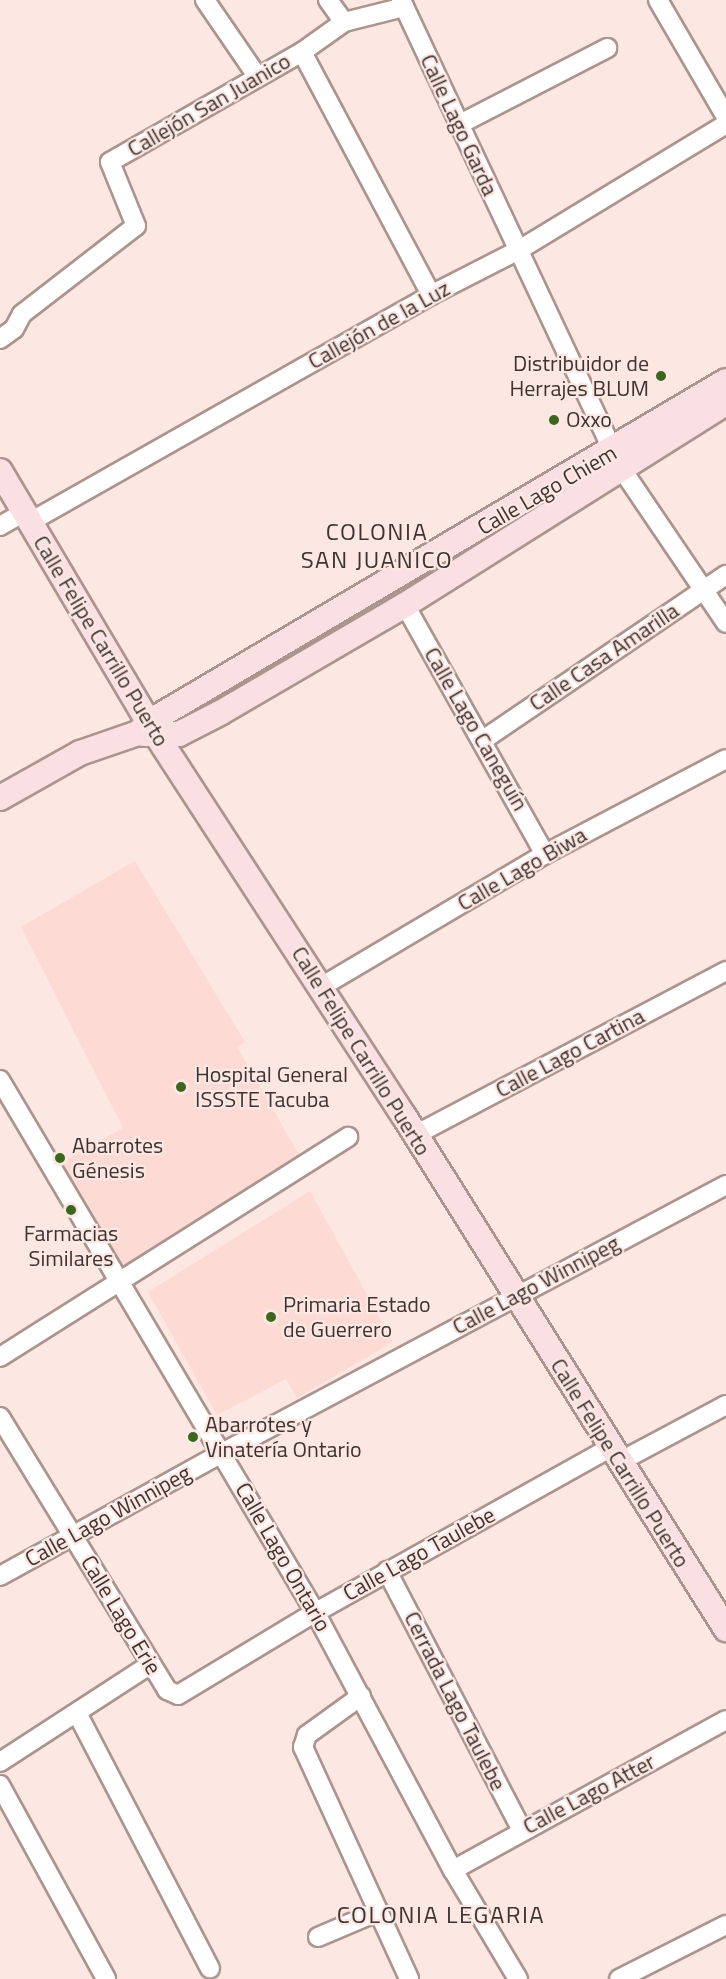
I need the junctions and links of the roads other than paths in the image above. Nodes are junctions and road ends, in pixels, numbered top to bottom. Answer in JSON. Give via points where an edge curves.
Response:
{"nodes":[{"id":1,"x":205,"y":0,"type":"edge"},
{"id":2,"x":328,"y":0,"type":"edge"},
{"id":3,"x":658,"y":0,"type":"edge"},
{"id":4,"x":402,"y":3,"type":"edge"},
{"id":5,"x":344,"y":22,"type":"junction"},
{"id":6,"x":607,"y":48,"type":"dead end"},
{"id":7,"x":302,"y":52,"type":"junction"},
{"id":8,"x":257,"y":76,"type":"junction"},
{"id":9,"x":726,"y":117,"type":"edge"},
{"id":10,"x":726,"y":124,"type":"edge"},
{"id":11,"x":458,"y":125,"type":"junction"},
{"id":12,"x":519,"y":250,"type":"junction"},
{"id":13,"x":431,"y":295,"type":"junction"},
{"id":14,"x":0,"y":339,"type":"edge"},
{"id":15,"x":726,"y":381,"type":"edge"},
{"id":16,"x":726,"y":403,"type":"edge"},
{"id":17,"x":618,"y":460,"type":"junction"},
{"id":18,"x":0,"y":471,"type":"edge"},
{"id":19,"x":27,"y":517,"type":"junction"},
{"id":20,"x":0,"y":526,"type":"edge"},
{"id":21,"x":726,"y":575,"type":"edge"},
{"id":22,"x":703,"y":589,"type":"junction"},
{"id":23,"x":405,"y":605,"type":"junction"},
{"id":24,"x":726,"y":623,"type":"edge"},
{"id":25,"x":148,"y":730,"type":"junction"},
{"id":26,"x":483,"y":740,"type":"junction"},
{"id":27,"x":726,"y":759,"type":"edge"},
{"id":28,"x":0,"y":798,"type":"edge"},
{"id":29,"x":545,"y":854,"type":"junction"},
{"id":30,"x":726,"y":971,"type":"edge"},
{"id":31,"x":321,"y":987,"type":"junction"},
{"id":32,"x":1,"y":1083,"type":"edge"},
{"id":33,"x":415,"y":1136,"type":"junction"},
{"id":34,"x":348,"y":1137,"type":"dead end"},
{"id":35,"x":726,"y":1185,"type":"edge"},
{"id":36,"x":122,"y":1281,"type":"junction"},
{"id":37,"x":514,"y":1296,"type":"junction"},
{"id":38,"x":0,"y":1357,"type":"edge"},
{"id":39,"x":726,"y":1405,"type":"edge"},
{"id":40,"x":0,"y":1417,"type":"edge"},
{"id":41,"x":222,"y":1453,"type":"junction"},
{"id":42,"x":616,"y":1454,"type":"junction"},
{"id":43,"x":72,"y":1535,"type":"junction"},
{"id":44,"x":387,"y":1571,"type":"junction"},
{"id":45,"x":0,"y":1576,"type":"edge"},
{"id":46,"x":315,"y":1612,"type":"junction"},
{"id":47,"x":726,"y":1629,"type":"edge"},
{"id":48,"x":151,"y":1664,"type":"junction"},
{"id":49,"x":167,"y":1690,"type":"joint"},
{"id":50,"x":361,"y":1696,"type":"junction"},
{"id":51,"x":77,"y":1713,"type":"junction"},
{"id":52,"x":726,"y":1720,"type":"edge"},
{"id":53,"x":0,"y":1762,"type":"edge"},
{"id":54,"x":0,"y":1785,"type":"edge"},
{"id":55,"x":522,"y":1830,"type":"junction"},
{"id":56,"x":453,"y":1870,"type":"junction"},
{"id":57,"x":379,"y":1911,"type":"junction"},
{"id":58,"x":726,"y":1925,"type":"edge"},
{"id":59,"x":318,"y":1937,"type":"dead end"},
{"id":60,"x":210,"y":1968,"type":"dead end"},
{"id":61,"x":106,"y":1979,"type":"edge"},
{"id":62,"x":409,"y":1979,"type":"edge"},
{"id":63,"x":518,"y":1979,"type":"edge"},
{"id":64,"x":619,"y":1979,"type":"edge"}],
"edges":[{"from":1,"to":8,"type":"street"},
{"from":2,"to":5,"type":"street"},
{"from":3,"to":9,"type":"street"},
{"from":4,"to":5,"type":"street","name":"Callejón San Juanico"},
{"from":4,"to":11,"type":"street","name":"Calle Lago Garda"},
{"from":5,"to":7,"type":"street","name":"Callejón San Juanico"},
{"from":6,"to":11,"type":"street"},
{"from":7,"to":8,"type":"street","name":"Callejón San Juanico"},
{"from":7,"to":13,"type":"street"},
{"from":8,"to":14,"type":"street","name":"Callejón San Juanico","via":[[110,162],[136,226],[22,314],[14,329]]},
{"from":10,"to":12,"type":"street","name":"Callejón de la Luz"},
{"from":11,"to":12,"type":"street","name":"Calle Lago Garda"},
{"from":12,"to":13,"type":"street","name":"Callejón de la Luz"},
{"from":12,"to":17,"type":"street","name":"Calle Lago Garda"},
{"from":13,"to":19,"type":"street","name":"Callejón de la Luz"},
{"from":15,"to":17,"type":"street","name":"Calle Lago Chiem"},
{"from":16,"to":17,"type":"street","name":"Calle Lago Chiem"},
{"from":17,"to":22,"type":"street","name":"Calle Lago Garda"},
{"from":17,"to":23,"type":"street","name":"Calle Lago Chiem"},
{"from":17,"to":25,"type":"street","name":"Calle Lago Chiem"},
{"from":18,"to":19,"type":"street","name":"Calle Felipe Carrillo Puerto"},
{"from":19,"to":20,"type":"street","name":"Callejón de la Luz"},
{"from":19,"to":25,"type":"street","name":"Calle Felipe Carrillo Puerto"},
{"from":21,"to":22,"type":"street","name":"Calle Casa Amarilla"},
{"from":22,"to":24,"type":"street","name":"Calle Lago Garda"},
{"from":22,"to":26,"type":"street","name":"Calle Casa Amarilla"},
{"from":23,"to":25,"type":"street","name":"Calle Lago Chiem","via":[[179,734]]},
{"from":23,"to":26,"type":"street","name":"Calle Lago Caneguín"},
{"from":25,"to":28,"type":"street","via":[[80,753]]},
{"from":25,"to":31,"type":"street","name":"Calle Felipe Carrillo Puerto"},
{"from":26,"to":29,"type":"street","name":"Calle Lago Caneguín"},
{"from":27,"to":29,"type":"street","name":"Calle Lago Biwa"},
{"from":29,"to":31,"type":"street","name":"Calle Lago Biwa"},
{"from":30,"to":33,"type":"street","name":"Calle Lago Cartina"},
{"from":31,"to":33,"type":"street","name":"Calle Felipe Carrillo Puerto"},
{"from":32,"to":36,"type":"street","name":"Calle Lago Ontario"},
{"from":33,"to":37,"type":"street","name":"Calle Felipe Carrillo Puerto"},
{"from":34,"to":36,"type":"street"},
{"from":35,"to":37,"type":"street","name":"Calle Lago Winnipeg"},
{"from":36,"to":38,"type":"street"},
{"from":36,"to":41,"type":"street","name":"Calle Lago Ontario"},
{"from":37,"to":41,"type":"street","name":"Calle Lago Winnipeg"},
{"from":37,"to":42,"type":"street","name":"Calle Felipe Carrillo Puerto"},
{"from":39,"to":42,"type":"street","name":"Calle Lago Taulebe"},
{"from":40,"to":43,"type":"street","name":"Calle Lago Erie"},
{"from":41,"to":43,"type":"street","name":"Calle Lago Winnipeg"},
{"from":41,"to":46,"type":"street","name":"Calle Lago Ontario"},
{"from":42,"to":44,"type":"street","name":"Calle Lago Taulebe"},
{"from":42,"to":47,"type":"street","name":"Calle Felipe Carrillo Puerto"},
{"from":43,"to":45,"type":"street","name":"Calle Lago Winnipeg"},
{"from":43,"to":48,"type":"street","name":"Calle Lago Erie"},
{"from":44,"to":46,"type":"street","name":"Calle Lago Taulebe"},
{"from":44,"to":55,"type":"street","name":"Cerrada Lago Taulebe"},
{"from":46,"to":49,"type":"street","name":"Calle Lago Taulebe","via":[[191,1689],[178,1695]]},
{"from":46,"to":50,"type":"street","name":"Calle Lago Ontario"},
{"from":48,"to":49,"type":"street","name":"Calle Lago Erie"},
{"from":48,"to":51,"type":"street"},
{"from":50,"to":56,"type":"street","name":"Calle Lago Ontario"},
{"from":50,"to":57,"type":"street","via":[[303,1741]]},
{"from":51,"to":53,"type":"street"},
{"from":51,"to":60,"type":"street"},
{"from":52,"to":55,"type":"street","name":"Calle Lago Atter"},
{"from":54,"to":61,"type":"street"},
{"from":55,"to":56,"type":"street","name":"Calle Lago Atter"},
{"from":56,"to":63,"type":"street","name":"Calle Lago Ontario"},
{"from":57,"to":59,"type":"street"},
{"from":57,"to":62,"type":"street"},
{"from":58,"to":64,"type":"street"}]}
